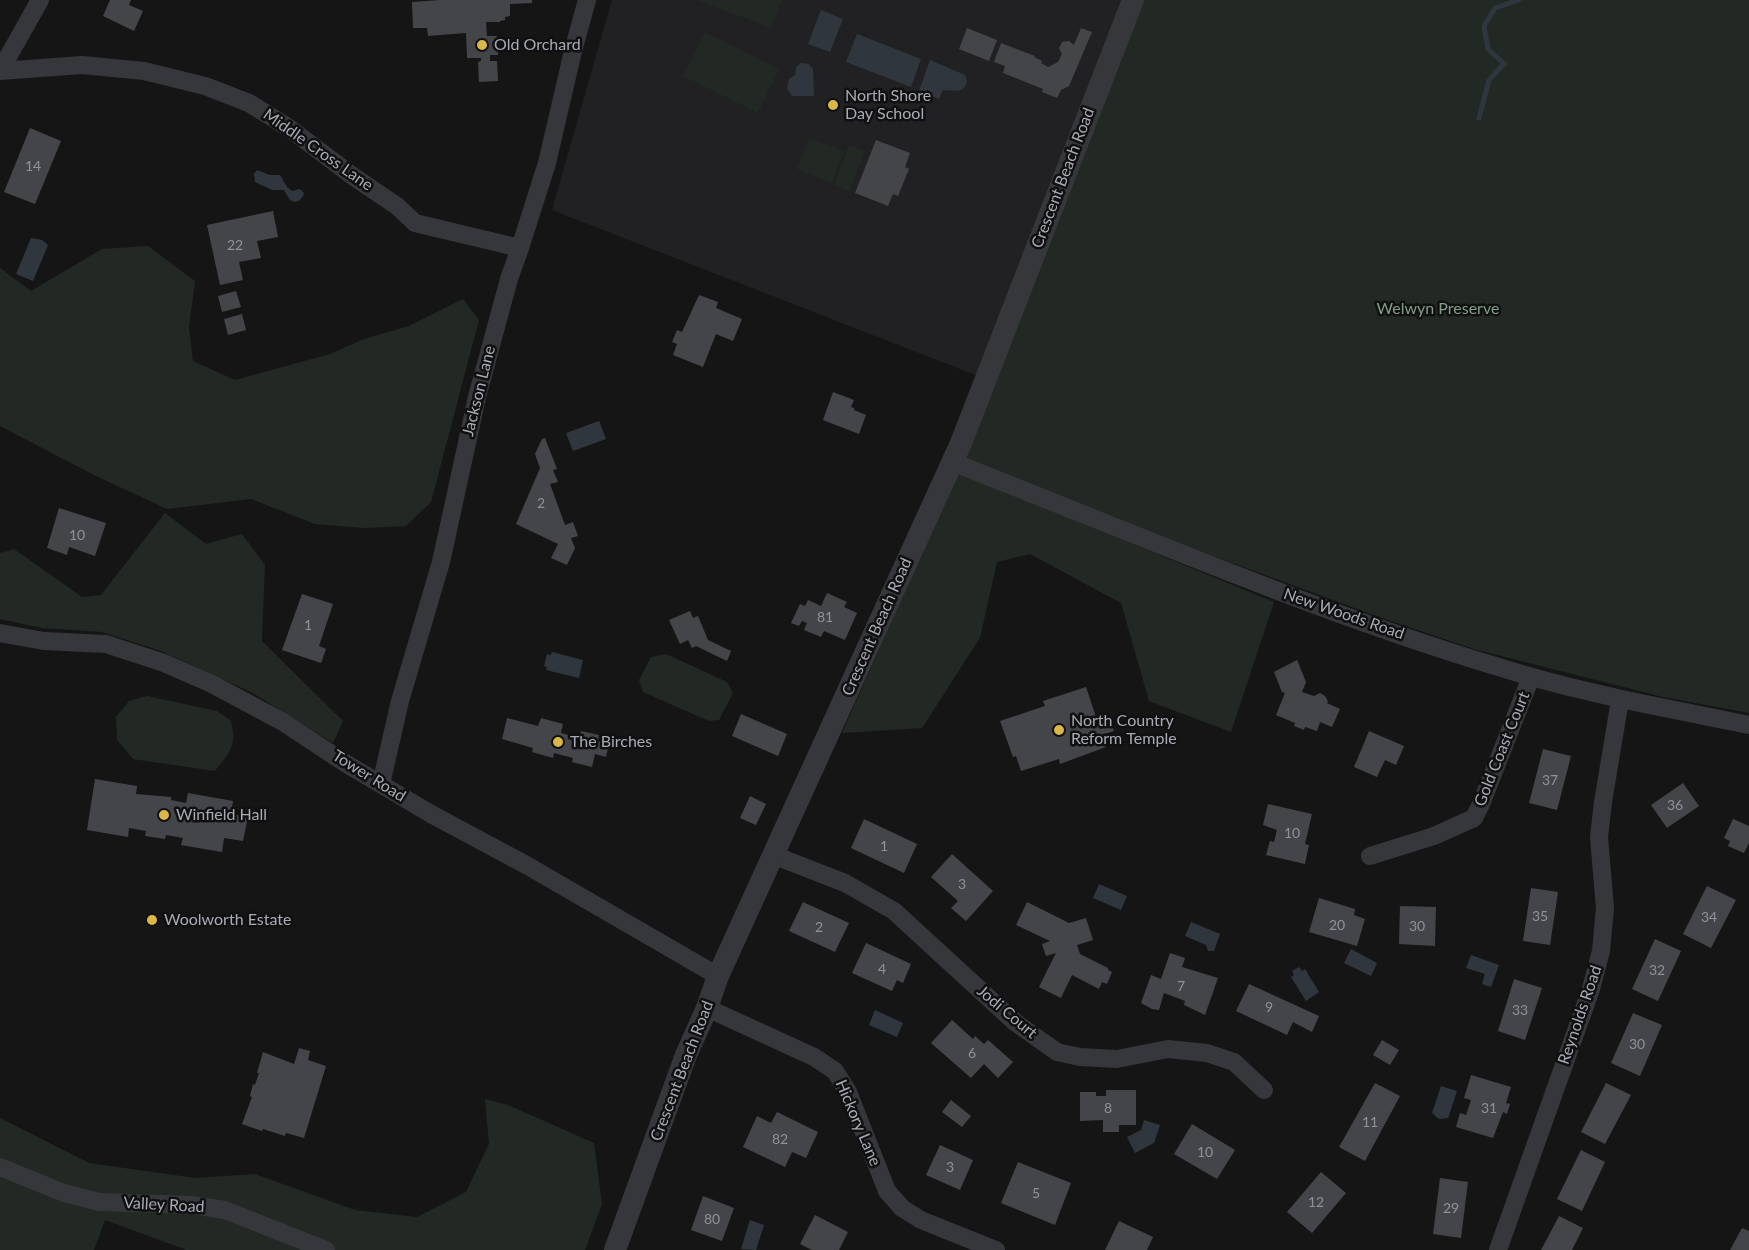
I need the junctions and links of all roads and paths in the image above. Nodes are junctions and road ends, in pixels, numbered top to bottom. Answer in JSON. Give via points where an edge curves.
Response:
{"nodes":[{"id":1,"x":40,"y":0,"type":"edge"},
{"id":2,"x":587,"y":0,"type":"edge"},
{"id":3,"x":1132,"y":0,"type":"edge"},
{"id":4,"x":0,"y":71,"type":"edge"},
{"id":5,"x":520,"y":249,"type":"junction"},
{"id":6,"x":952,"y":462,"type":"junction"},
{"id":7,"x":0,"y":633,"type":"edge"},
{"id":8,"x":1531,"y":677,"type":"junction"},
{"id":9,"x":1620,"y":700,"type":"junction"},
{"id":10,"x":1749,"y":725,"type":"edge"},
{"id":11,"x":381,"y":784,"type":"junction"},
{"id":12,"x":774,"y":855,"type":"junction"},
{"id":13,"x":1370,"y":856,"type":"dead end"},
{"id":14,"x":718,"y":976,"type":"junction"},
{"id":15,"x":707,"y":1008,"type":"junction"},
{"id":16,"x":1264,"y":1090,"type":"dead end"},
{"id":17,"x":0,"y":1167,"type":"edge"},
{"id":18,"x":326,"y":1250,"type":"edge"},
{"id":19,"x":615,"y":1250,"type":"edge"},
{"id":20,"x":996,"y":1250,"type":"edge"},
{"id":21,"x":1498,"y":1250,"type":"edge"}],
"edges":[{"from":1,"to":4,"type":"street"},
{"from":2,"to":5,"type":"street","name":"Jackson Lane","via":[[547,163]]},
{"from":3,"to":6,"type":"street","name":"Crescent Beach Road"},
{"from":4,"to":5,"type":"street","name":"Middle Cross Lane","via":[[82,65],[144,71],[205,86],[249,103],[289,128],[415,222]]},
{"from":5,"to":11,"type":"street","name":"Jackson Lane","via":[[477,397],[441,562],[400,701]]},
{"from":6,"to":8,"type":"street","name":"New Woods Road","via":[[1269,588]]},
{"from":6,"to":12,"type":"street","name":"Crescent Beach Road"},
{"from":7,"to":11,"type":"street","name":"Tower Road","via":[[44,641],[106,644],[164,663],[284,722]]},
{"from":8,"to":9,"type":"street","name":"New Woods Road"},
{"from":8,"to":13,"type":"street","name":"Gold Coast Court","via":[[1474,818],[1434,836]]},
{"from":9,"to":10,"type":"street","name":"New Woods Road"},
{"from":9,"to":21,"type":"street","name":"Reynolds Road","via":[[1599,837],[1605,908],[1601,951]]},
{"from":11,"to":14,"type":"street","name":"Tower Road"},
{"from":12,"to":14,"type":"street","name":"Crescent Beach Road"},
{"from":12,"to":16,"type":"street","name":"Jodi Court","via":[[845,883],[894,910],[1016,1023],[1057,1052],[1117,1059],[1168,1049],[1207,1053],[1234,1062]]},
{"from":14,"to":15,"type":"street","name":"Crescent Beach Road"},
{"from":15,"to":19,"type":"street","name":"Crescent Beach Road"},
{"from":15,"to":20,"type":"street","name":"Hickory Lane","via":[[814,1057],[835,1071],[848,1092],[887,1191],[902,1208],[921,1220]]},
{"from":17,"to":18,"type":"street","name":"Valley Road","via":[[64,1193],[99,1202],[225,1210]]}]}
